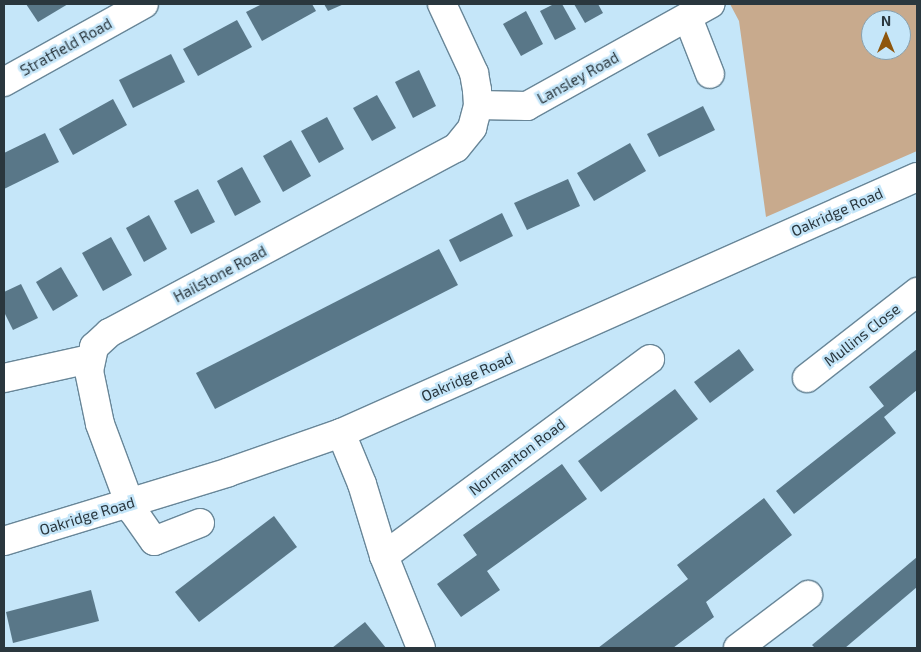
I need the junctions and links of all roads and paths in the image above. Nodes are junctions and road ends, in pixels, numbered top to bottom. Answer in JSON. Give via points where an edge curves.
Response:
{"nodes":[{"id":1,"x":144,"y":4,"type":"edge"},
{"id":2,"x":442,"y":4,"type":"edge"},
{"id":3,"x":710,"y":4,"type":"edge"},
{"id":4,"x":688,"y":18,"type":"junction"},
{"id":5,"x":8,"y":72,"type":"edge"},
{"id":6,"x":710,"y":74,"type":"dead end"},
{"id":7,"x":478,"y":105,"type":"junction"},
{"id":8,"x":917,"y":177,"type":"edge"},
{"id":9,"x":917,"y":292,"type":"edge"},
{"id":10,"x":650,"y":358,"type":"dead end"},
{"id":11,"x":90,"y":359,"type":"junction"},
{"id":12,"x":4,"y":378,"type":"edge"},
{"id":13,"x":807,"y":378,"type":"dead end"},
{"id":14,"x":341,"y":432,"type":"junction"},
{"id":15,"x":130,"y":506,"type":"junction"},
{"id":16,"x":200,"y":523,"type":"dead end"},
{"id":17,"x":4,"y":541,"type":"edge"},
{"id":18,"x":384,"y":556,"type":"junction"},
{"id":19,"x":808,"y":595,"type":"dead end"},
{"id":20,"x":421,"y":648,"type":"edge"},
{"id":21,"x":738,"y":648,"type":"edge"}],
"edges":[{"from":1,"to":5,"type":"street","name":"Stratfield Road"},
{"from":2,"to":7,"type":"street","via":[[474,73]]},
{"from":3,"to":4,"type":"street","name":"Lansley Road"},
{"from":4,"to":6,"type":"street"},
{"from":4,"to":7,"type":"street","name":"Lansley Road","via":[[527,106]]},
{"from":7,"to":11,"type":"street","name":"Hailstone Road","via":[[472,128],[456,148],[109,333],[100,339]]},
{"from":8,"to":14,"type":"street","name":"Oakridge Road"},
{"from":9,"to":13,"type":"street","name":"Mullins Close"},
{"from":10,"to":18,"type":"street","name":"Normanton Road"},
{"from":11,"to":12,"type":"street"},
{"from":11,"to":15,"type":"street","via":[[91,385],[100,424]]},
{"from":14,"to":15,"type":"street","name":"Oakridge Road"},
{"from":14,"to":18,"type":"street","via":[[362,484]]},
{"from":15,"to":16,"type":"street","via":[[154,541]]},
{"from":15,"to":17,"type":"street","name":"Oakridge Road"},
{"from":18,"to":20,"type":"street"},
{"from":19,"to":21,"type":"street"}]}
